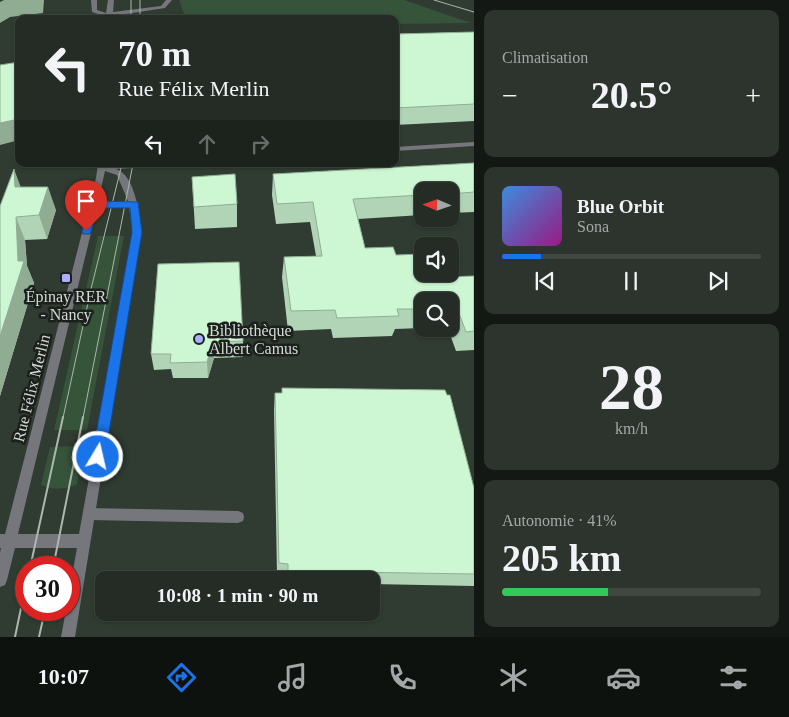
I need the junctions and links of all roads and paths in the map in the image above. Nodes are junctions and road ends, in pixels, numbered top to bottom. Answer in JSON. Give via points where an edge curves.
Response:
{"nodes":[{"id":1,"x":94,"y":0,"type":"edge"},
{"id":2,"x":111,"y":0,"type":"edge"},
{"id":3,"x":169,"y":0,"type":"edge"},
{"id":4,"x":110,"y":15,"type":"edge"},
{"id":5,"x":474,"y":144,"type":"edge"},
{"id":6,"x":399,"y":149,"type":"edge"},
{"id":7,"x":102,"y":167,"type":"edge"},
{"id":8,"x":105,"y":167,"type":"edge"},
{"id":9,"x":134,"y":204,"type":"junction"},
{"id":10,"x":94,"y":205,"type":"junction"},
{"id":11,"x":89,"y":514,"type":"junction"},
{"id":12,"x":238,"y":517,"type":"dead end"},
{"id":13,"x":5,"y":541,"type":"edge"},
{"id":14,"x":84,"y":541,"type":"junction"},
{"id":15,"x":0,"y":580,"type":"edge"},
{"id":16,"x":68,"y":637,"type":"edge"}],
"edges":[{"from":1,"to":3,"type":"street","via":[[94,11],[106,15],[163,7]]},
{"from":2,"to":4,"type":"street"},
{"from":5,"to":6,"type":"street"},
{"from":7,"to":10,"type":"street","name":"Rue Félix Merlin"},
{"from":8,"to":9,"type":"street","via":[[120,173]]},
{"from":9,"to":10,"type":"street"},
{"from":9,"to":11,"type":"street","via":[[137,232]]},
{"from":10,"to":13,"type":"street","name":"Rue Félix Merlin"},
{"from":11,"to":12,"type":"street"},
{"from":11,"to":14,"type":"street"},
{"from":13,"to":14,"type":"street"},
{"from":13,"to":15,"type":"street","name":"Rue Félix Merlin"},
{"from":14,"to":16,"type":"street"}]}
